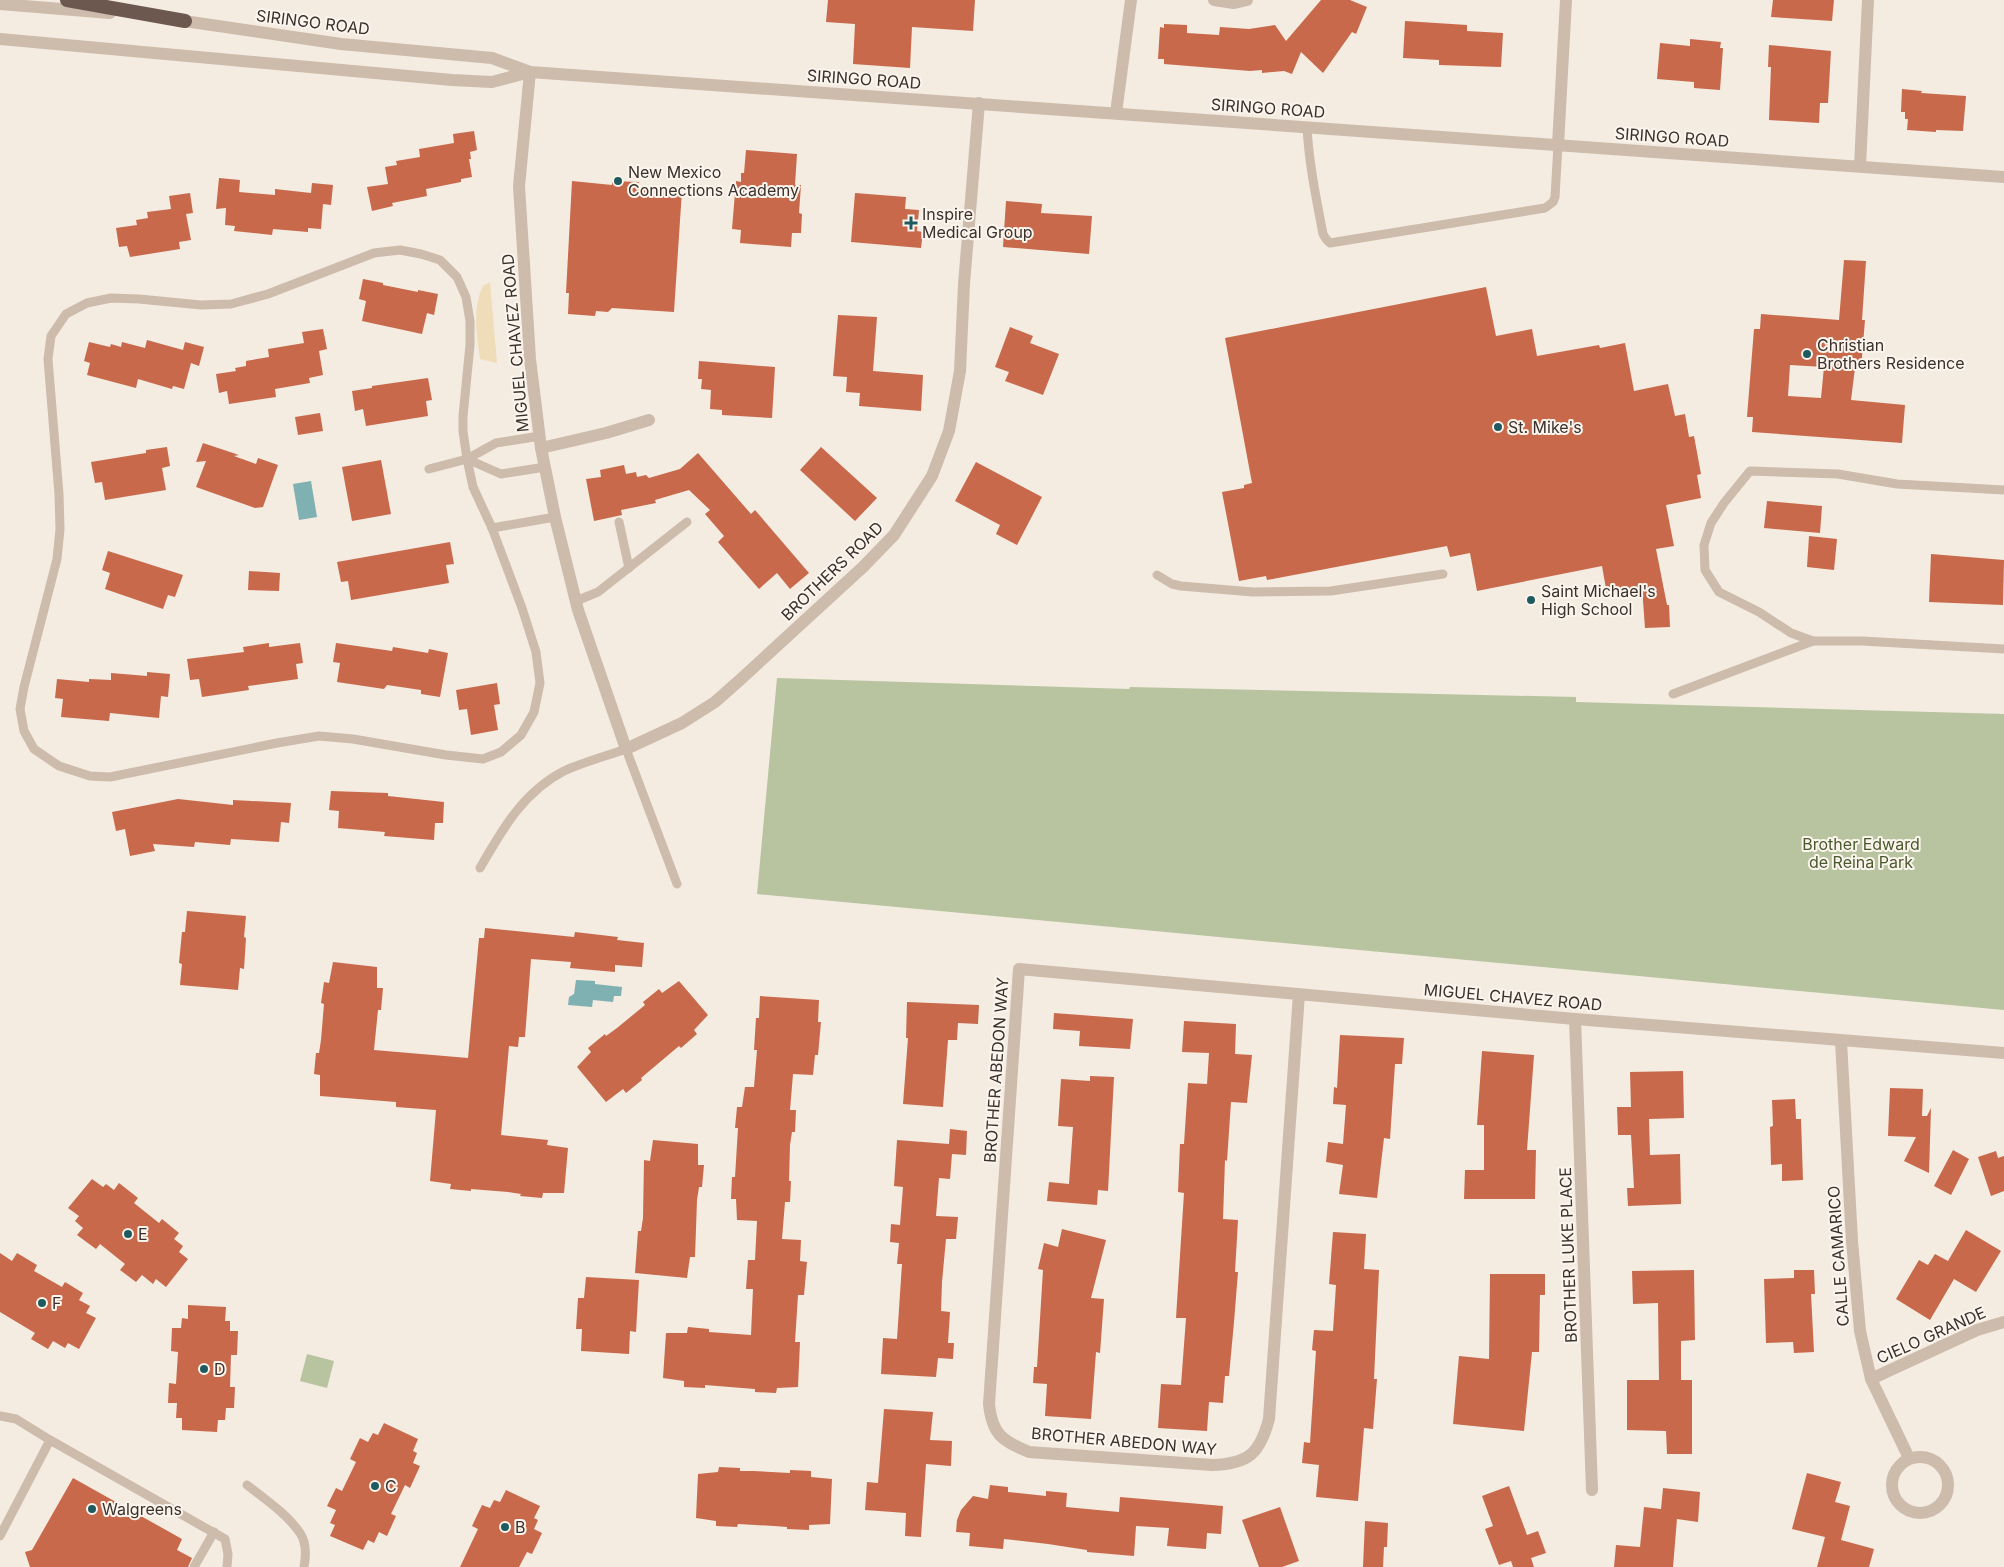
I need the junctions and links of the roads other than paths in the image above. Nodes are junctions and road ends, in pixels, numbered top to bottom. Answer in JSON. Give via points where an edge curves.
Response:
{"nodes":[{"id":1,"x":67,"y":0,"type":"edge"},
{"id":2,"x":1131,"y":0,"type":"edge"},
{"id":3,"x":1214,"y":0,"type":"edge"},
{"id":4,"x":1247,"y":0,"type":"edge"},
{"id":5,"x":1566,"y":0,"type":"edge"},
{"id":6,"x":1868,"y":0,"type":"edge"},
{"id":7,"x":0,"y":4,"type":"edge"},
{"id":8,"x":185,"y":21,"type":"junction"},
{"id":9,"x":0,"y":39,"type":"edge"},
{"id":10,"x":530,"y":72,"type":"junction"},
{"id":11,"x":979,"y":103,"type":"junction"},
{"id":12,"x":1116,"y":113,"type":"junction"},
{"id":13,"x":1307,"y":127,"type":"junction"},
{"id":14,"x":1558,"y":145,"type":"junction"},
{"id":15,"x":1860,"y":166,"type":"junction"},
{"id":16,"x":2004,"y":177,"type":"edge"},
{"id":17,"x":649,"y":420,"type":"dead end"},
{"id":18,"x":541,"y":442,"type":"junction"},
{"id":19,"x":467,"y":459,"type":"junction"},
{"id":20,"x":545,"y":467,"type":"junction"},
{"id":21,"x":429,"y":469,"type":"dead end"},
{"id":22,"x":2004,"y":490,"type":"edge"},
{"id":23,"x":555,"y":517,"type":"junction"},
{"id":24,"x":619,"y":522,"type":"dead end"},
{"id":25,"x":687,"y":522,"type":"dead end"},
{"id":26,"x":492,"y":528,"type":"junction"},
{"id":27,"x":629,"y":568,"type":"junction"},
{"id":28,"x":1443,"y":574,"type":"dead end"},
{"id":29,"x":1157,"y":575,"type":"dead end"},
{"id":30,"x":576,"y":601,"type":"junction"},
{"id":31,"x":1813,"y":642,"type":"junction"},
{"id":32,"x":2004,"y":649,"type":"edge"},
{"id":33,"x":1673,"y":694,"type":"dead end"},
{"id":34,"x":626,"y":749,"type":"junction"},
{"id":35,"x":480,"y":868,"type":"dead end"},
{"id":36,"x":676,"y":884,"type":"dead end"},
{"id":37,"x":1020,"y":969,"type":"joint"},
{"id":38,"x":1299,"y":994,"type":"junction"},
{"id":39,"x":1575,"y":1019,"type":"junction"},
{"id":40,"x":1841,"y":1041,"type":"junction"},
{"id":41,"x":2004,"y":1053,"type":"edge"},
{"id":42,"x":2004,"y":1322,"type":"edge"},
{"id":43,"x":1871,"y":1379,"type":"junction"},
{"id":44,"x":0,"y":1416,"type":"edge"},
{"id":45,"x":50,"y":1440,"type":"junction"},
{"id":46,"x":1909,"y":1458,"type":"junction"},
{"id":47,"x":247,"y":1485,"type":"dead end"},
{"id":48,"x":1592,"y":1490,"type":"dead end"},
{"id":49,"x":214,"y":1532,"type":"junction"},
{"id":50,"x":0,"y":1536,"type":"edge"},
{"id":51,"x":194,"y":1567,"type":"edge"},
{"id":52,"x":227,"y":1567,"type":"edge"},
{"id":53,"x":304,"y":1567,"type":"edge"}],
"edges":[{"from":1,"to":8,"type":"highway"},
{"from":2,"to":12,"type":"street"},
{"from":3,"to":4,"type":"street","via":[[1234,3]]},
{"from":5,"to":14,"type":"street"},
{"from":6,"to":15,"type":"street"},
{"from":7,"to":8,"type":"street","name":"SIRINGO ROAD"},
{"from":8,"to":10,"type":"street","name":"SIRINGO ROAD","via":[[342,44],[492,58]]},
{"from":9,"to":10,"type":"street","name":"SIRINGO ROAD","via":[[452,80],[492,82]]},
{"from":10,"to":11,"type":"street","name":"SIRINGO ROAD"},
{"from":10,"to":18,"type":"street","name":"MIGUEL CHAVEZ ROAD","via":[[519,186],[530,359]]},
{"from":11,"to":12,"type":"street","name":"SIRINGO ROAD"},
{"from":11,"to":34,"type":"street","name":"BROTHERS ROAD","via":[[960,371],[949,431],[932,476],[894,535],[741,680],[682,723]]},
{"from":12,"to":13,"type":"street","name":"SIRINGO ROAD"},
{"from":13,"to":14,"type":"street","name":"SIRINGO ROAD"},
{"from":13,"to":14,"type":"lane","via":[[1309,165],[1323,234],[1330,243],[1545,208],[1553,202]]},
{"from":14,"to":15,"type":"street","name":"SIRINGO ROAD"},
{"from":15,"to":16,"type":"street","name":"SIRINGO ROAD"},
{"from":17,"to":18,"type":"street","via":[[606,433]]},
{"from":18,"to":19,"type":"lane","via":[[496,443]]},
{"from":18,"to":20,"type":"street","name":"MIGUEL CHAVEZ ROAD"},
{"from":19,"to":20,"type":"lane","via":[[500,474]]},
{"from":19,"to":21,"type":"lane"},
{"from":19,"to":26,"type":"lane","via":[[473,487]]},
{"from":19,"to":26,"type":"lane","via":[[463,416],[470,321],[466,297],[457,277],[440,260],[400,250],[374,254],[268,294],[231,304],[201,306],[111,298],[87,303],[66,314],[51,336],[48,358],[59,494],[59,541],[24,687],[20,709],[24,731],[34,749],[59,766],[90,776],[110,777],[318,736],[483,760],[500,752],[521,735],[534,712],[540,683],[531,634]]},
{"from":20,"to":23,"type":"street","name":"MIGUEL CHAVEZ ROAD"},
{"from":22,"to":31,"type":"lane","via":[[1898,484],[1838,474],[1750,472],[1711,523],[1704,545],[1705,570],[1719,592]]},
{"from":23,"to":26,"type":"lane"},
{"from":23,"to":30,"type":"street","name":"MIGUEL CHAVEZ ROAD"},
{"from":24,"to":27,"type":"lane"},
{"from":25,"to":27,"type":"lane"},
{"from":27,"to":30,"type":"lane","via":[[598,592]]},
{"from":28,"to":29,"type":"lane","via":[[1331,591],[1253,592],[1181,586]]},
{"from":30,"to":34,"type":"street","name":"MIGUEL CHAVEZ ROAD"},
{"from":31,"to":32,"type":"lane","via":[[1862,641]]},
{"from":31,"to":33,"type":"lane"},
{"from":34,"to":35,"type":"lane","via":[[564,771],[543,785],[511,816]]},
{"from":34,"to":36,"type":"lane"},
{"from":37,"to":38,"type":"street","name":"MIGUEL CHAVEZ ROAD"},
{"from":37,"to":38,"type":"street","name":"BROTHER ABEDON WAY","via":[[989,1404],[991,1421],[1000,1435],[1029,1452],[1226,1465],[1254,1452],[1263,1440],[1269,1419]]},
{"from":38,"to":39,"type":"street","name":"MIGUEL CHAVEZ ROAD"},
{"from":39,"to":40,"type":"street","name":"MIGUEL CHAVEZ ROAD"},
{"from":39,"to":48,"type":"street","name":"BROTHER LUKE PLACE"},
{"from":40,"to":41,"type":"street","name":"MIGUEL CHAVEZ ROAD"},
{"from":40,"to":43,"type":"street","name":"CALLE CAMARICO","via":[[1860,1331]]},
{"from":42,"to":43,"type":"street","name":"CIELO GRANDE","via":[[1977,1330]]},
{"from":43,"to":46,"type":"street","name":"CALLE CAMARICO"},
{"from":44,"to":45,"type":"lane","via":[[16,1419]]},
{"from":45,"to":49,"type":"lane"},
{"from":45,"to":50,"type":"lane"},
{"from":46,"to":46,"type":"street","via":[[1894,1473],[1894,1495],[1908,1510],[1930,1511],[1946,1496],[1946,1474],[1931,1459]]},
{"from":47,"to":53,"type":"lane","via":[[301,1534],[306,1550]]},
{"from":49,"to":51,"type":"lane"},
{"from":49,"to":52,"type":"lane","via":[[225,1539]]}]}
